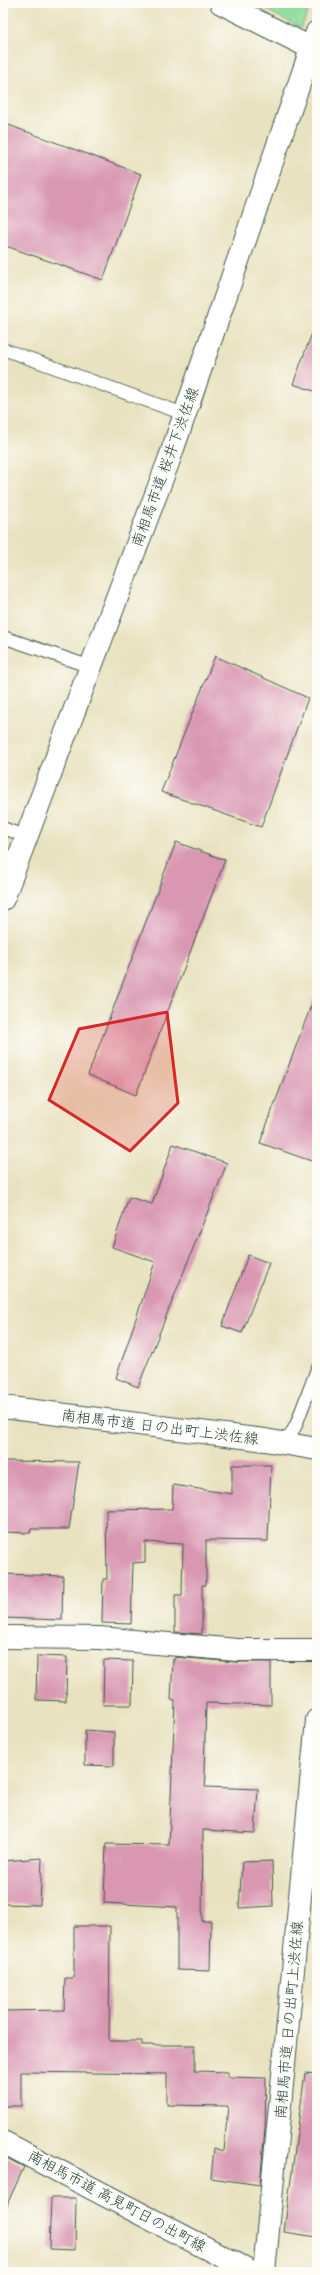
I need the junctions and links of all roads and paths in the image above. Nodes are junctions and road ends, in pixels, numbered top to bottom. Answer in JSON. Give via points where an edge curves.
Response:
{"nodes":[{"id":1,"x":221,"y":3,"type":"edge"},
{"id":2,"x":315,"y":43,"type":"edge"},
{"id":3,"x":3,"y":349,"type":"edge"},
{"id":4,"x":184,"y":414,"type":"junction"},
{"id":5,"x":3,"y":636,"type":"edge"},
{"id":6,"x":91,"y":667,"type":"junction"},
{"id":7,"x":3,"y":828,"type":"edge"},
{"id":8,"x":27,"y":837,"type":"junction"},
{"id":9,"x":3,"y":899,"type":"edge"},
{"id":10,"x":317,"y":1369,"type":"edge"},
{"id":11,"x":3,"y":1407,"type":"edge"},
{"id":12,"x":286,"y":1443,"type":"junction"},
{"id":13,"x":317,"y":1449,"type":"edge"},
{"id":14,"x":3,"y":1637,"type":"edge"},
{"id":15,"x":317,"y":1650,"type":"edge"},
{"id":16,"x":317,"y":1720,"type":"edge"},
{"id":17,"x":3,"y":2142,"type":"edge"},
{"id":18,"x":252,"y":2272,"type":"edge"},
{"id":19,"x":264,"y":2272,"type":"edge"}],
"edges":[{"from":1,"to":2,"type":"street"},
{"from":2,"to":4,"type":"street","name":"南相馬市道 桜井下渋佐線"},
{"from":3,"to":4,"type":"lane"},
{"from":4,"to":6,"type":"street","name":"南相馬市道 桜井下渋佐線"},
{"from":5,"to":6,"type":"lane"},
{"from":6,"to":8,"type":"street","name":"南相馬市道 桜井下渋佐線"},
{"from":7,"to":8,"type":"lane"},
{"from":8,"to":9,"type":"street","name":"南相馬市道 桜井下渋佐線"},
{"from":10,"to":12,"type":"lane","via":[[296,1425]]},
{"from":11,"to":12,"type":"street","name":"南相馬市道 日の出町上渋佐線"},
{"from":12,"to":13,"type":"street","name":"南相馬市道 日の出町上渋佐線"},
{"from":14,"to":15,"type":"street","via":[[99,1638],[237,1650]]},
{"from":16,"to":19,"type":"street","name":"南相馬市道 日の出町上渋佐線"},
{"from":17,"to":18,"type":"street","name":"南相馬市道 高見町日の出町線"}]}
